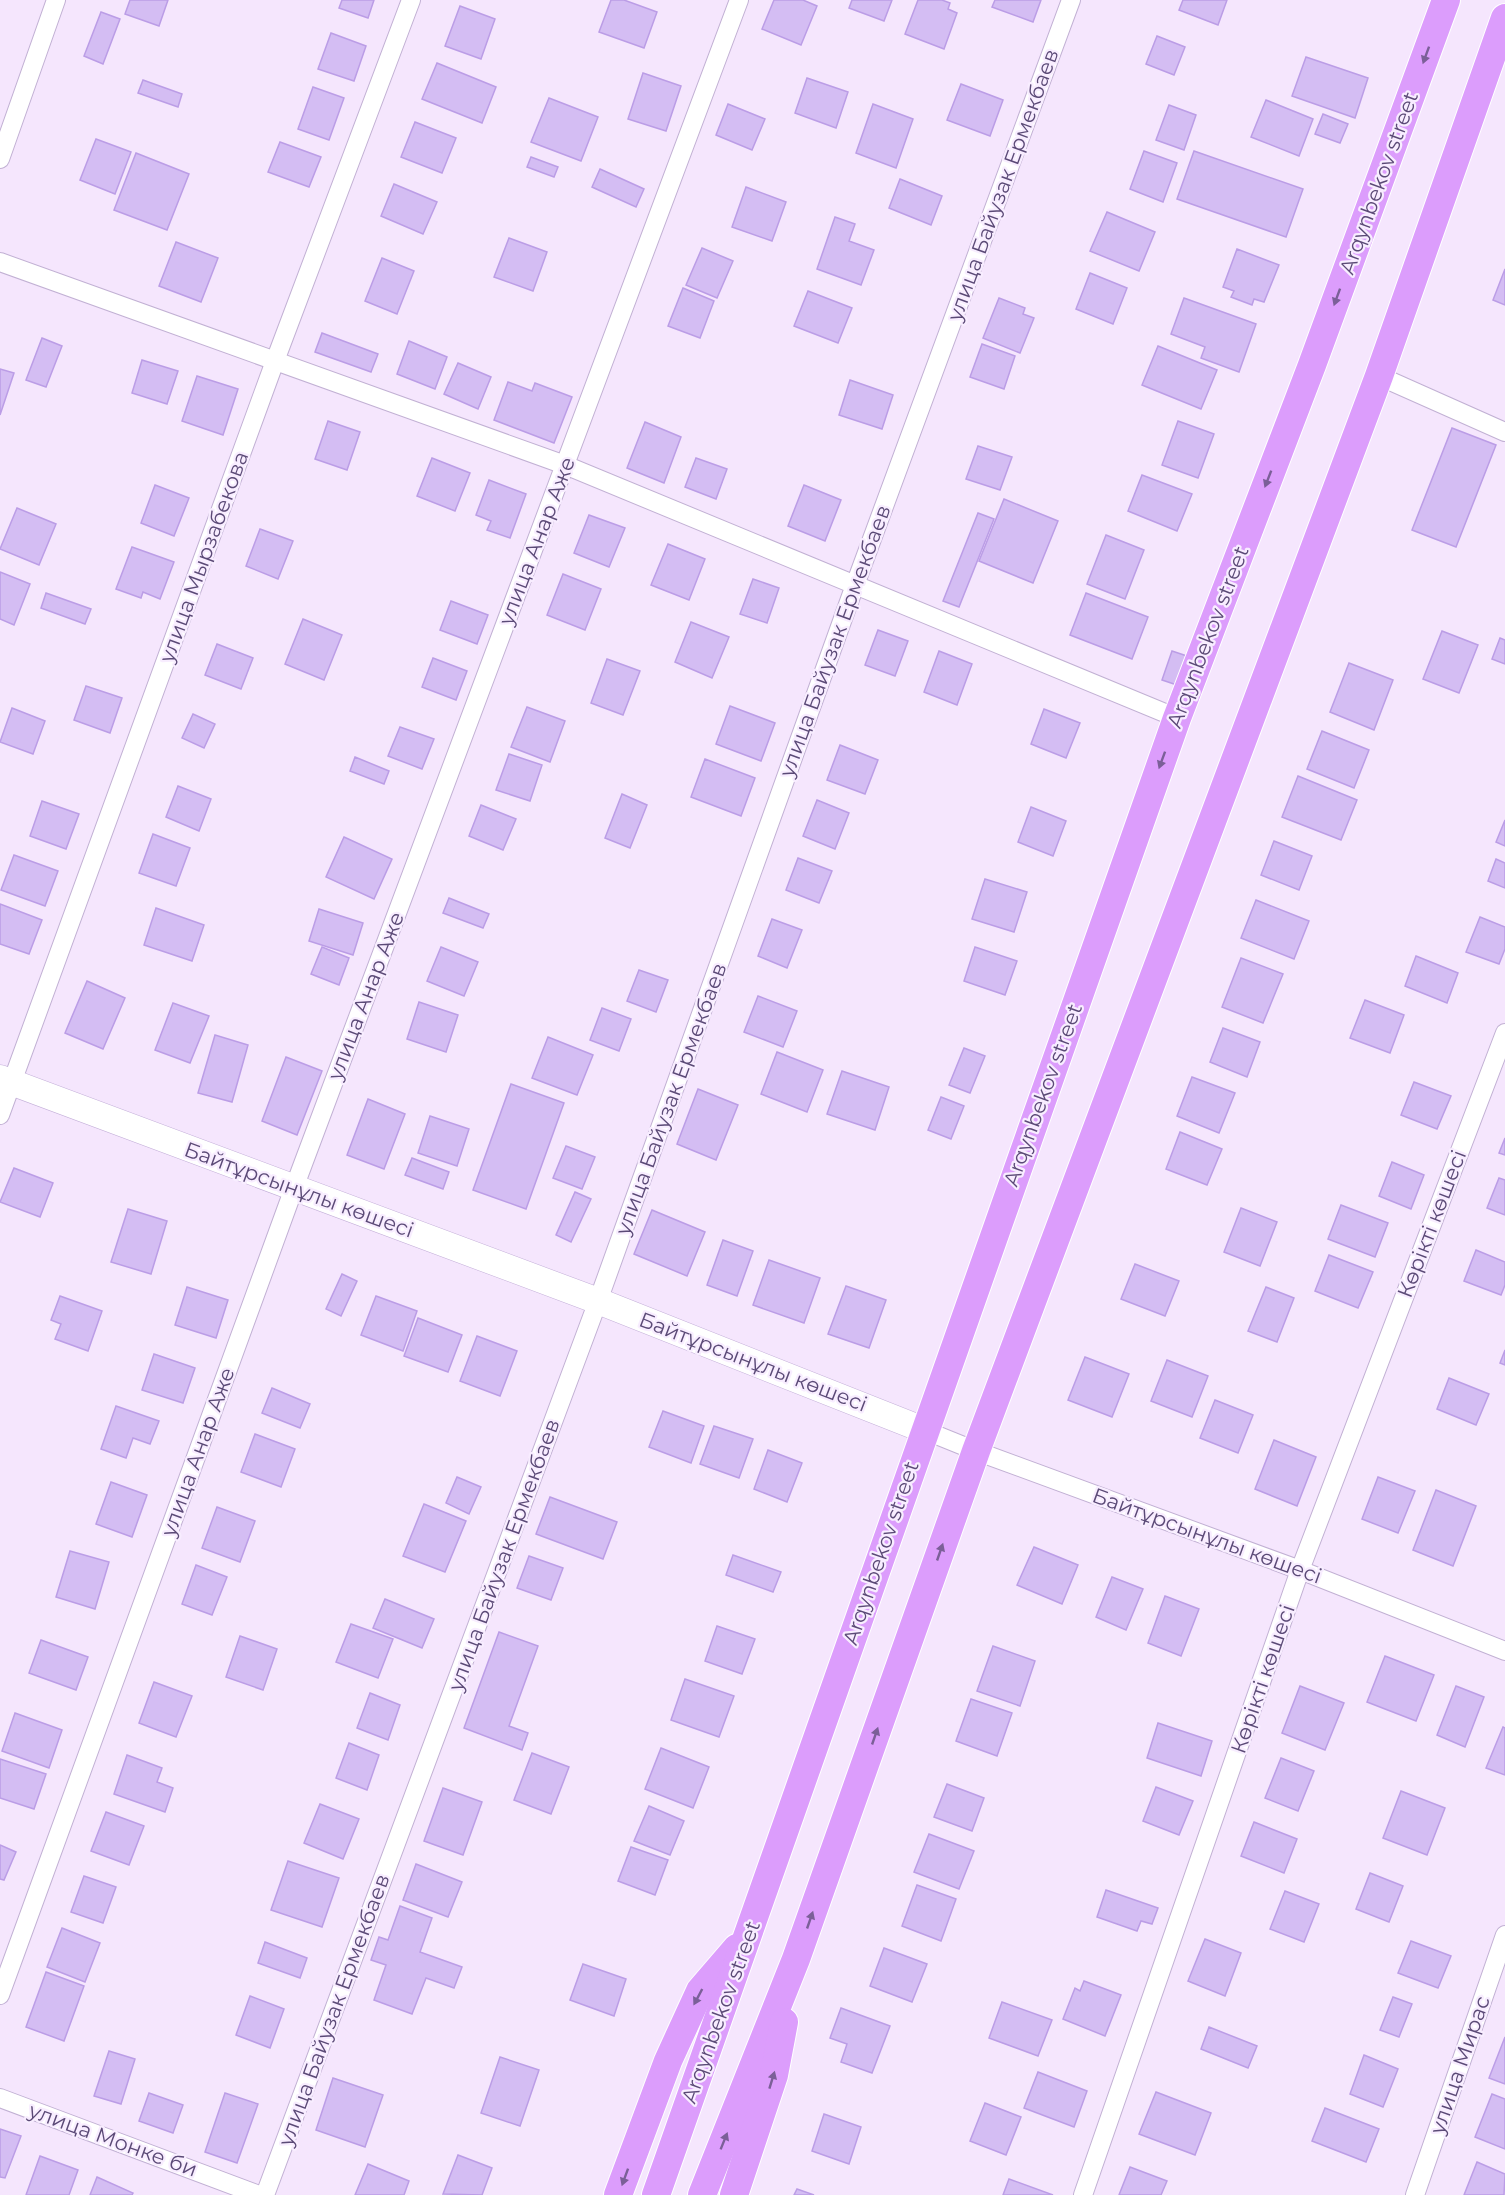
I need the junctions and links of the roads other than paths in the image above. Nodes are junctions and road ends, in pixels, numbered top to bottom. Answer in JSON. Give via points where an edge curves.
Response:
{"nodes":[{"id":1,"x":56,"y":0,"type":"edge"},
{"id":2,"x":411,"y":0,"type":"edge"},
{"id":3,"x":739,"y":0,"type":"edge"},
{"id":4,"x":1071,"y":0,"type":"edge"},
{"id":5,"x":1446,"y":0,"type":"edge"},
{"id":6,"x":1505,"y":18,"type":"edge"},
{"id":7,"x":0,"y":159,"type":"edge"},
{"id":8,"x":0,"y":262,"type":"edge"},
{"id":9,"x":275,"y":361,"type":"junction"},
{"id":10,"x":1379,"y":376,"type":"junction"},
{"id":11,"x":1505,"y":432,"type":"edge"},
{"id":12,"x":565,"y":465,"type":"junction"},
{"id":13,"x":855,"y":585,"type":"junction"},
{"id":14,"x":1177,"y":718,"type":"junction"},
{"id":15,"x":1505,"y":1033,"type":"edge"},
{"id":16,"x":6,"y":1081,"type":"edge"},
{"id":17,"x":0,"y":1115,"type":"edge"},
{"id":18,"x":294,"y":1188,"type":"junction"},
{"id":19,"x":598,"y":1301,"type":"junction"},
{"id":20,"x":924,"y":1430,"type":"junction"},
{"id":21,"x":976,"y":1451,"type":"junction"},
{"id":22,"x":1300,"y":1570,"type":"junction"},
{"id":23,"x":1505,"y":1651,"type":"edge"},
{"id":24,"x":748,"y":1935,"type":"junction"},
{"id":25,"x":1505,"y":1935,"type":"edge"},
{"id":26,"x":796,"y":1959,"type":"junction"},
{"id":27,"x":0,"y":1995,"type":"edge"},
{"id":28,"x":0,"y":2098,"type":"edge"},
{"id":29,"x":259,"y":2195,"type":"edge"},
{"id":30,"x":264,"y":2195,"type":"edge"},
{"id":31,"x":618,"y":2195,"type":"edge"},
{"id":32,"x":656,"y":2195,"type":"edge"},
{"id":33,"x":702,"y":2195,"type":"edge"},
{"id":34,"x":734,"y":2195,"type":"edge"},
{"id":35,"x":1083,"y":2195,"type":"edge"},
{"id":36,"x":1415,"y":2195,"type":"edge"}],
"edges":[{"from":1,"to":7,"type":"street"},
{"from":2,"to":9,"type":"street","name":"улица Мырзабекова"},
{"from":3,"to":12,"type":"street","name":"улица Анар Аже"},
{"from":4,"to":13,"type":"street","name":"улица Байузак Ермекбаев"},
{"from":5,"to":14,"type":"main road","name":"Arqynbekov street","one_way":true},
{"from":6,"to":10,"type":"main road"},
{"from":8,"to":9,"type":"street"},
{"from":9,"to":12,"type":"street"},
{"from":9,"to":16,"type":"street","name":"улица Мырзабекова"},
{"from":10,"to":11,"type":"street"},
{"from":10,"to":21,"type":"main road"},
{"from":12,"to":13,"type":"street"},
{"from":12,"to":18,"type":"street","name":"улица Анар Аже"},
{"from":13,"to":14,"type":"street"},
{"from":13,"to":19,"type":"street","name":"улица Байузак Ермекбаев"},
{"from":14,"to":20,"type":"main road","name":"Arqynbekov street","one_way":true},
{"from":15,"to":22,"type":"street","name":"Көрікті көшесі"},
{"from":16,"to":17,"type":"street","name":"улица Мырзабекова"},
{"from":16,"to":18,"type":"main road","name":"Байтұрсынұлы көшесі"},
{"from":18,"to":19,"type":"main road","name":"Байтұрсынұлы көшесі"},
{"from":18,"to":27,"type":"street","name":"улица Анар Аже"},
{"from":19,"to":20,"type":"main road","name":"Байтұрсынұлы көшесі"},
{"from":19,"to":30,"type":"street","name":"улица Байузак Ермекбаев"},
{"from":20,"to":21,"type":"street","name":"Байтұрсынұлы көшесі"},
{"from":20,"to":24,"type":"main road","name":"Arqynbekov street"},
{"from":21,"to":22,"type":"street","name":"Байтұрсынұлы көшесі"},
{"from":26,"to":21,"type":"main road","one_way":true},
{"from":22,"to":23,"type":"street","name":"Байтұрсынұлы көшесі"},
{"from":22,"to":35,"type":"street","name":"Көрікті көшесі"},
{"from":24,"to":31,"type":"main road","one_way":true,"via":[[700,1991],[668,2061]]},
{"from":24,"to":32,"type":"main road","name":"Arqynbekov street"},
{"from":25,"to":36,"type":"street","name":"улица Мирас"},
{"from":33,"to":26,"type":"main road","one_way":true},
{"from":34,"to":26,"type":"main road","one_way":true,"via":[[774,2075]]},
{"from":28,"to":29,"type":"street","name":"улица Монке би"}]}
